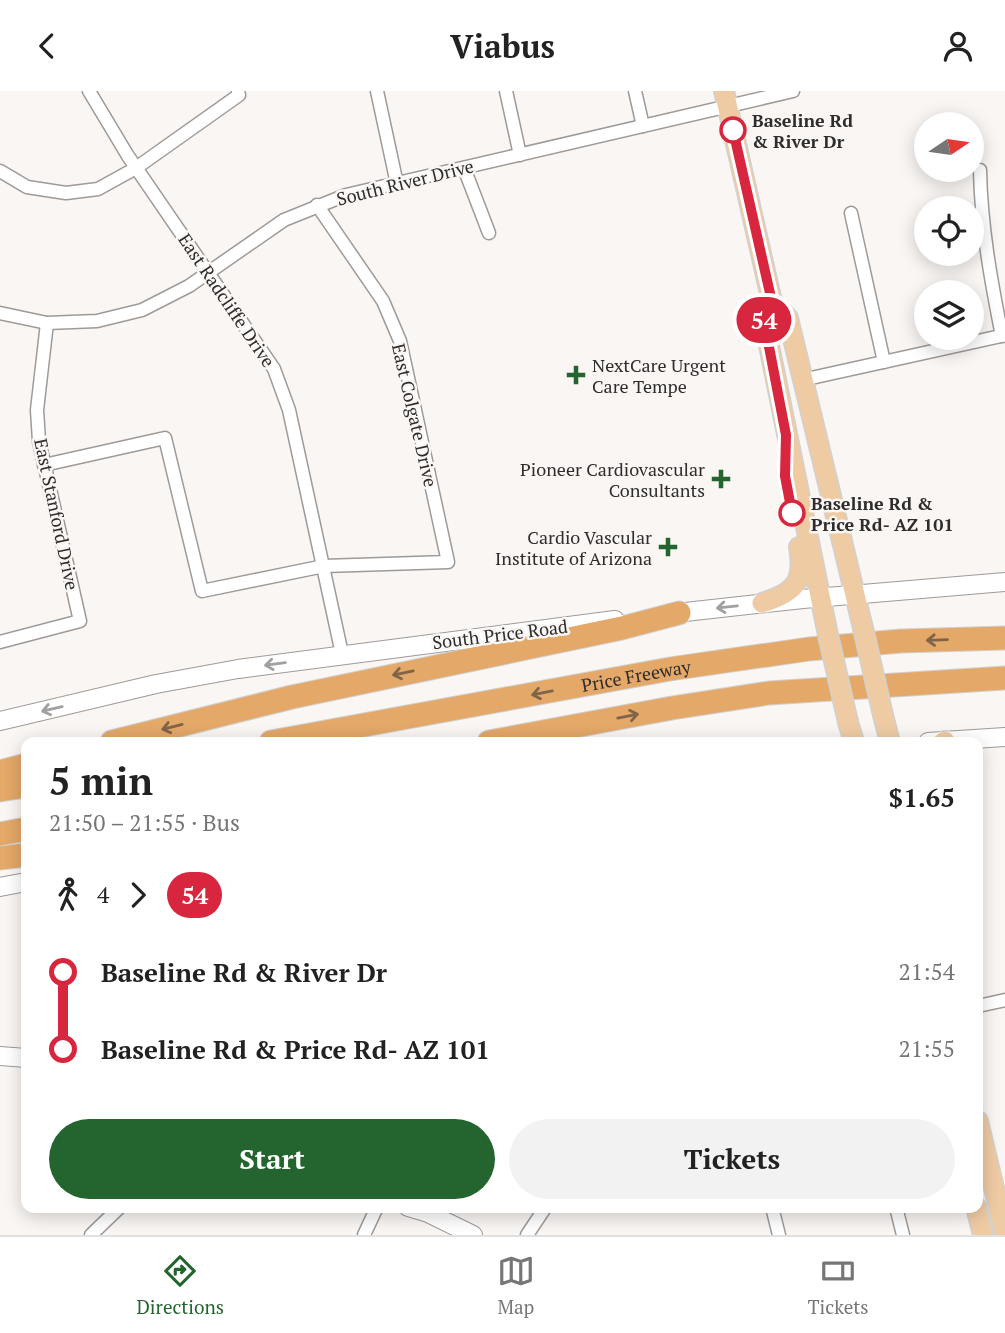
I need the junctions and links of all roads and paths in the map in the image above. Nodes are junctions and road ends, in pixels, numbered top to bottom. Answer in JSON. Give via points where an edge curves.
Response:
{"nodes":[{"id":1,"x":89,"y":91,"type":"edge"},
{"id":2,"x":238,"y":91,"type":"edge"},
{"id":3,"x":377,"y":91,"type":"edge"},
{"id":4,"x":506,"y":91,"type":"edge"},
{"id":5,"x":635,"y":91,"type":"edge"},
{"id":6,"x":793,"y":91,"type":"edge"},
{"id":7,"x":726,"y":99,"type":"edge"},
{"id":8,"x":643,"y":126,"type":"junction"},
{"id":9,"x":520,"y":155,"type":"junction"},
{"id":10,"x":136,"y":168,"type":"junction"},
{"id":11,"x":464,"y":168,"type":"junction"},
{"id":12,"x":0,"y":171,"type":"edge"},
{"id":13,"x":980,"y":182,"type":"edge"},
{"id":14,"x":397,"y":184,"type":"junction"},
{"id":15,"x":317,"y":205,"type":"junction"},
{"id":16,"x":851,"y":213,"type":"dead end"},
{"id":17,"x":489,"y":233,"type":"dead end"},
{"id":18,"x":209,"y":273,"type":"junction"},
{"id":19,"x":772,"y":302,"type":"junction"},
{"id":20,"x":0,"y":313,"type":"edge"},
{"id":21,"x":47,"y":323,"type":"junction"},
{"id":22,"x":1004,"y":336,"type":"edge"},
{"id":23,"x":768,"y":342,"type":"junction"},
{"id":24,"x":884,"y":362,"type":"junction"},
{"id":25,"x":802,"y":380,"type":"junction"},
{"id":26,"x":780,"y":404,"type":"junction"},
{"id":27,"x":786,"y":435,"type":"junction"},
{"id":28,"x":821,"y":460,"type":"junction"},
{"id":29,"x":44,"y":465,"type":"junction"},
{"id":30,"x":324,"y":566,"type":"junction"},
{"id":31,"x":1005,"y":582,"type":"edge"},
{"id":32,"x":856,"y":602,"type":"junction"},
{"id":33,"x":762,"y":603,"type":"junction"},
{"id":34,"x":822,"y":605,"type":"junction"},
{"id":35,"x":679,"y":613,"type":"junction"},
{"id":36,"x":1005,"y":638,"type":"edge"},
{"id":37,"x":0,"y":642,"type":"edge"},
{"id":38,"x":342,"y":655,"type":"junction"},
{"id":39,"x":1005,"y":678,"type":"edge"},
{"id":40,"x":0,"y":721,"type":"edge"},
{"id":41,"x":852,"y":736,"type":"edge"},
{"id":42,"x":132,"y":737,"type":"edge"},
{"id":43,"x":298,"y":737,"type":"edge"},
{"id":44,"x":516,"y":737,"type":"edge"},
{"id":45,"x":889,"y":737,"type":"edge"},
{"id":46,"x":1005,"y":737,"type":"edge"},
{"id":47,"x":983,"y":739,"type":"edge"},
{"id":48,"x":21,"y":766,"type":"edge"},
{"id":49,"x":0,"y":772,"type":"edge"},
{"id":50,"x":21,"y":787,"type":"edge"},
{"id":51,"x":0,"y":790,"type":"edge"},
{"id":52,"x":21,"y":830,"type":"edge"},
{"id":53,"x":0,"y":834,"type":"edge"},
{"id":54,"x":21,"y":856,"type":"edge"},
{"id":55,"x":0,"y":858,"type":"edge"},
{"id":56,"x":21,"y":883,"type":"edge"},
{"id":57,"x":0,"y":887,"type":"edge"},
{"id":58,"x":1005,"y":999,"type":"edge"},
{"id":59,"x":983,"y":1005,"type":"edge"},
{"id":60,"x":0,"y":1056,"type":"edge"},
{"id":61,"x":21,"y":1058,"type":"edge"},
{"id":62,"x":983,"y":1142,"type":"edge"},
{"id":63,"x":114,"y":1213,"type":"edge"},
{"id":64,"x":374,"y":1213,"type":"edge"},
{"id":65,"x":428,"y":1213,"type":"edge"},
{"id":66,"x":542,"y":1213,"type":"edge"},
{"id":67,"x":774,"y":1213,"type":"edge"},
{"id":68,"x":898,"y":1213,"type":"edge"},
{"id":69,"x":978,"y":1213,"type":"edge"},
{"id":70,"x":1005,"y":1234,"type":"edge"},
{"id":71,"x":91,"y":1235,"type":"edge"},
{"id":72,"x":364,"y":1235,"type":"edge"},
{"id":73,"x":473,"y":1235,"type":"edge"},
{"id":74,"x":527,"y":1235,"type":"edge"},
{"id":75,"x":779,"y":1235,"type":"edge"},
{"id":76,"x":903,"y":1235,"type":"edge"},
{"id":77,"x":983,"y":1235,"type":"edge"}],
"edges":[{"from":1,"to":10,"type":"street","name":"East Radcliffe Drive"},
{"from":2,"to":10,"type":"street","via":[[239,95]]},
{"from":3,"to":14,"type":"street"},
{"from":4,"to":9,"type":"street"},
{"from":5,"to":8,"type":"street"},
{"from":6,"to":7,"type":"street","name":"South River Drive"},
{"from":7,"to":8,"type":"street","name":"South River Drive"},
{"from":7,"to":19,"type":"main road"},
{"from":8,"to":9,"type":"street","name":"South River Drive"},
{"from":9,"to":11,"type":"street","name":"South River Drive"},
{"from":10,"to":12,"type":"street","via":[[98,189],[66,193],[27,187]]},
{"from":10,"to":18,"type":"street","name":"East Radcliffe Drive"},
{"from":11,"to":14,"type":"street","name":"South River Drive"},
{"from":11,"to":17,"type":"street"},
{"from":13,"to":22,"type":"street","via":[[990,278]]},
{"from":14,"to":15,"type":"street","name":"South River Drive"},
{"from":15,"to":18,"type":"street","name":"South River Drive","via":[[284,220]]},
{"from":15,"to":30,"type":"street","name":"East Colgate Drive","via":[[383,301],[400,341],[448,562]]},
{"from":16,"to":24,"type":"street"},
{"from":18,"to":21,"type":"street","name":"South River Drive","via":[[142,310],[97,321]]},
{"from":18,"to":30,"type":"street","name":"East Radcliffe Drive","via":[[274,369],[289,410]]},
{"from":19,"to":23,"type":"main road","via":[[764,321]]},
{"from":19,"to":25,"type":"main road","via":[[788,318]]},
{"from":20,"to":21,"type":"street","name":"South River Drive"},
{"from":21,"to":29,"type":"street","name":"East Stanford Drive","via":[[37,410]]},
{"from":22,"to":24,"type":"street"},
{"from":23,"to":25,"type":"main road"},
{"from":23,"to":26,"type":"main road"},
{"from":24,"to":25,"type":"street"},
{"from":25,"to":26,"type":"main road","via":[[794,381]]},
{"from":25,"to":28,"type":"main road"},
{"from":26,"to":27,"type":"main road"},
{"from":26,"to":28,"type":"main road","via":[[809,459]]},
{"from":27,"to":33,"type":"main road","via":[[785,476],[800,552],[800,576],[789,593]]},
{"from":27,"to":34,"type":"main road"},
{"from":28,"to":32,"type":"main road"},
{"from":29,"to":30,"type":"street","via":[[165,438],[202,591]]},
{"from":29,"to":37,"type":"street","name":"East Stanford Drive","via":[[80,621]]},
{"from":30,"to":38,"type":"street","name":"East Radcliffe Drive"},
{"from":31,"to":32,"type":"main road","name":"South Price Road"},
{"from":32,"to":34,"type":"main road","name":"South Price Road"},
{"from":32,"to":45,"type":"main road","bridge":true},
{"from":33,"to":34,"type":"main road","name":"South Price Road"},
{"from":33,"to":35,"type":"main road","name":"South Price Road","one_way":true},
{"from":34,"to":41,"type":"main road","bridge":true},
{"from":35,"to":38,"type":"main road","name":"South Price Road"},
{"from":35,"to":42,"type":"highway","one_way":true,"via":[[292,697]]},
{"from":36,"to":43,"type":"highway","name":"Price Freeway","one_way":true,"via":[[809,649],[670,669]]},
{"from":38,"to":40,"type":"main road","name":"South Price Road","one_way":true,"via":[[168,682]]},
{"from":44,"to":39,"type":"highway","one_way":true,"via":[[769,693]]},
{"from":46,"to":47,"type":"main road"},
{"from":48,"to":49,"type":"highway"},
{"from":50,"to":51,"type":"highway"},
{"from":52,"to":53,"type":"highway"},
{"from":54,"to":55,"type":"highway"},
{"from":56,"to":57,"type":"main road"},
{"from":58,"to":59,"type":"street"},
{"from":60,"to":61,"type":"main road"},
{"from":62,"to":70,"type":"main road"},
{"from":63,"to":71,"type":"street"},
{"from":64,"to":72,"type":"street"},
{"from":65,"to":73,"type":"main road"},
{"from":66,"to":74,"type":"street"},
{"from":67,"to":75,"type":"street"},
{"from":68,"to":76,"type":"street"},
{"from":69,"to":77,"type":"main road"}]}
